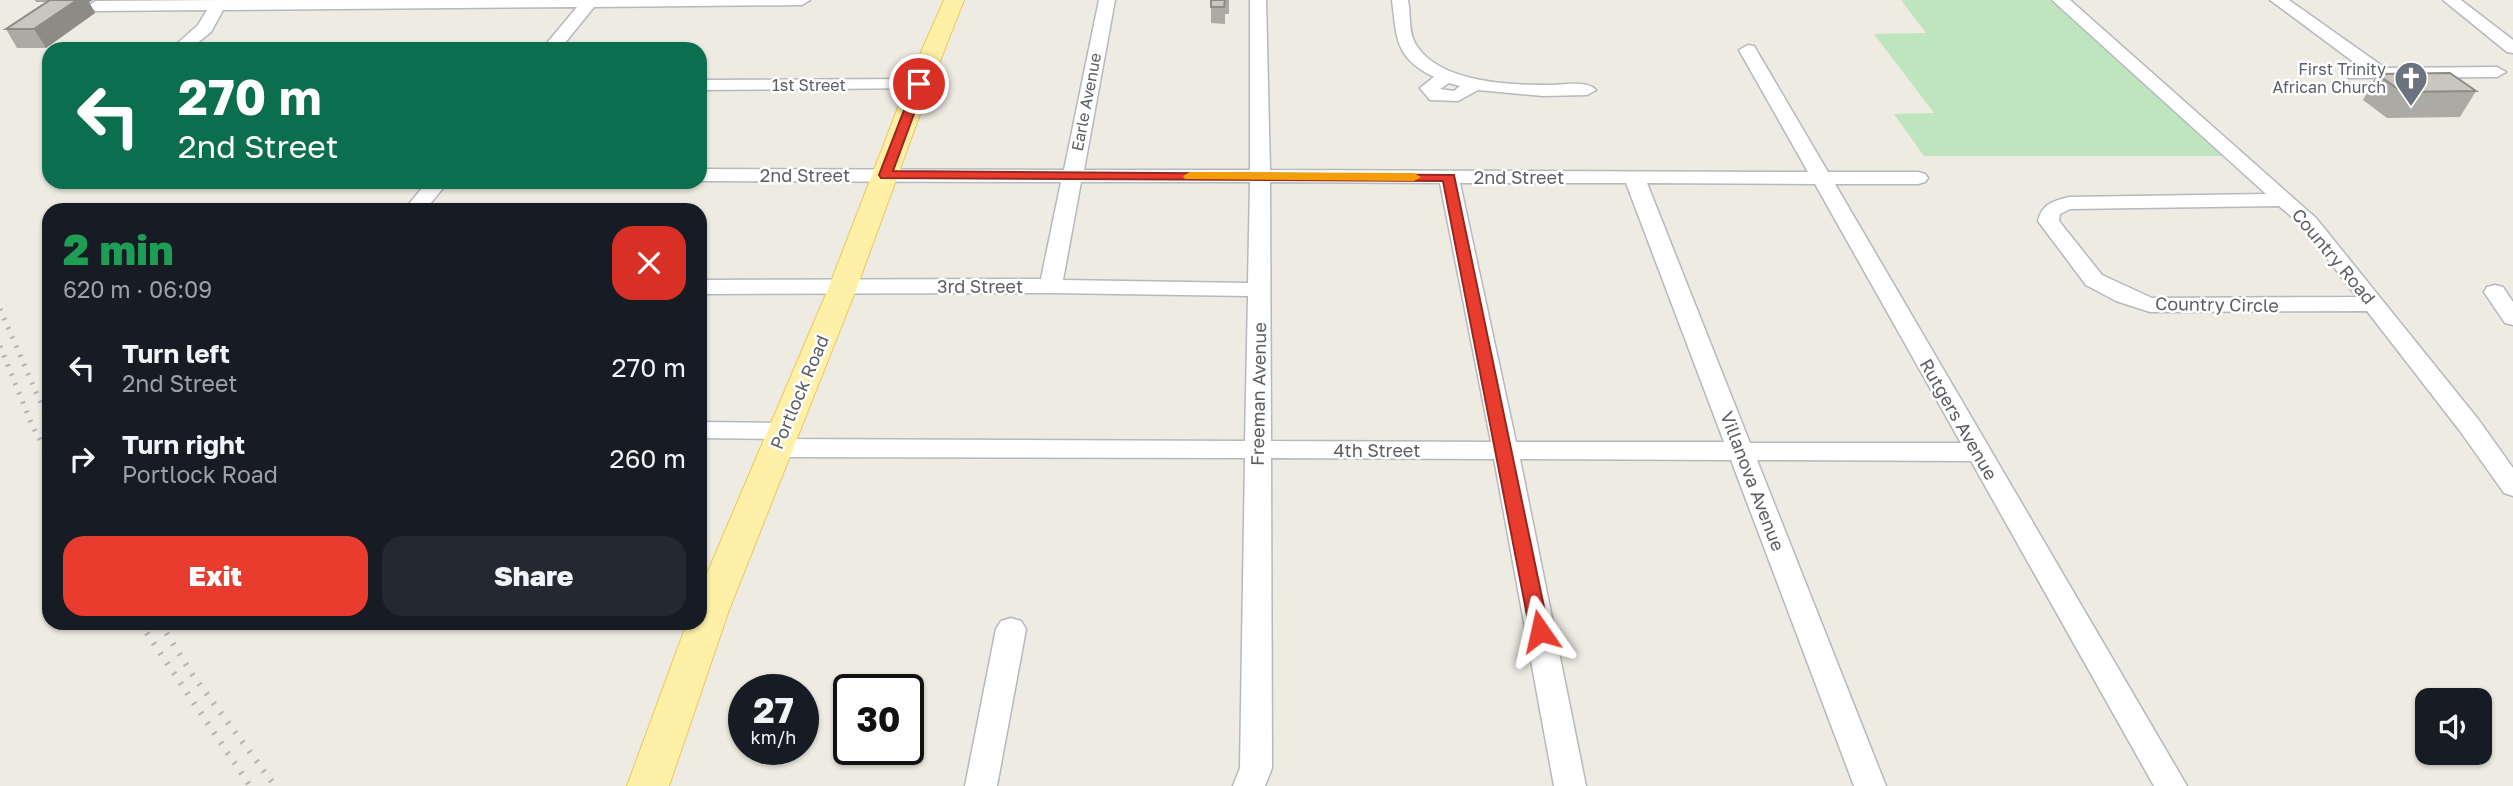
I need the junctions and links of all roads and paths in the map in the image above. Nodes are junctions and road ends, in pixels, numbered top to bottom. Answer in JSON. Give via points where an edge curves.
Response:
{"nodes":[{"id":1,"x":802,"y":0,"type":"edge"},
{"id":2,"x":954,"y":0,"type":"edge"},
{"id":3,"x":1107,"y":0,"type":"edge"},
{"id":4,"x":1258,"y":0,"type":"edge"},
{"id":5,"x":1400,"y":0,"type":"edge"},
{"id":6,"x":2060,"y":0,"type":"edge"},
{"id":7,"x":2278,"y":0,"type":"edge"},
{"id":8,"x":2451,"y":0,"type":"edge"},
{"id":9,"x":414,"y":1,"type":"edge"},
{"id":10,"x":548,"y":1,"type":"edge"},
{"id":11,"x":590,"y":1,"type":"edge"},
{"id":12,"x":278,"y":2,"type":"edge"},
{"id":13,"x":137,"y":3,"type":"edge"},
{"id":14,"x":96,"y":6,"type":"dead end"},
{"id":15,"x":216,"y":6,"type":"junction"},
{"id":16,"x":188,"y":42,"type":"edge"},
{"id":17,"x":557,"y":42,"type":"edge"},
{"id":18,"x":2513,"y":48,"type":"edge"},
{"id":19,"x":1748,"y":50,"type":"dead end"},
{"id":20,"x":2497,"y":72,"type":"dead end"},
{"id":21,"x":2355,"y":74,"type":"dead end"},
{"id":22,"x":2382,"y":74,"type":"junction"},
{"id":23,"x":919,"y":84,"type":"junction"},
{"id":24,"x":707,"y":85,"type":"edge"},
{"id":25,"x":1587,"y":90,"type":"dead end"},
{"id":26,"x":707,"y":175,"type":"edge"},
{"id":27,"x":886,"y":175,"type":"junction"},
{"id":28,"x":1072,"y":176,"type":"junction"},
{"id":29,"x":1260,"y":177,"type":"junction"},
{"id":30,"x":1449,"y":177,"type":"junction"},
{"id":31,"x":1634,"y":177,"type":"junction"},
{"id":32,"x":1820,"y":177,"type":"junction"},
{"id":33,"x":1918,"y":178,"type":"dead end"},
{"id":34,"x":432,"y":189,"type":"edge"},
{"id":35,"x":2286,"y":200,"type":"junction"},
{"id":36,"x":420,"y":203,"type":"edge"},
{"id":37,"x":1051,"y":286,"type":"junction"},
{"id":38,"x":707,"y":287,"type":"edge"},
{"id":39,"x":844,"y":287,"type":"junction"},
{"id":40,"x":1259,"y":290,"type":"junction"},
{"id":41,"x":2495,"y":292,"type":"dead end"},
{"id":42,"x":2375,"y":304,"type":"junction"},
{"id":43,"x":2513,"y":318,"type":"edge"},
{"id":44,"x":707,"y":431,"type":"edge"},
{"id":45,"x":779,"y":439,"type":"junction"},
{"id":46,"x":1505,"y":449,"type":"junction"},
{"id":47,"x":1741,"y":449,"type":"junction"},
{"id":48,"x":1257,"y":451,"type":"junction"},
{"id":49,"x":1977,"y":452,"type":"junction"},
{"id":50,"x":2513,"y":487,"type":"edge"},
{"id":51,"x":707,"y":605,"type":"edge"},
{"id":52,"x":1011,"y":629,"type":"dead end"},
{"id":53,"x":699,"y":630,"type":"edge"},
{"id":54,"x":648,"y":786,"type":"edge"},
{"id":55,"x":981,"y":786,"type":"edge"},
{"id":56,"x":1249,"y":786,"type":"edge"},
{"id":57,"x":1570,"y":786,"type":"edge"},
{"id":58,"x":1870,"y":786,"type":"edge"},
{"id":59,"x":2171,"y":786,"type":"edge"}],
"edges":[{"from":1,"to":11,"type":"street"},
{"from":2,"to":23,"type":"main road","name":"Portlock Road"},
{"from":3,"to":28,"type":"street","name":"Earle Avenue"},
{"from":4,"to":29,"type":"street","name":"Freeman Avenue"},
{"from":5,"to":25,"type":"street","via":[[1410,50],[1447,76],[1429,88],[1436,96],[1458,96],[1475,83],[1541,91]]},
{"from":6,"to":35,"type":"street","name":"Country Road"},
{"from":7,"to":22,"type":"street"},
{"from":8,"to":18,"type":"street"},
{"from":9,"to":10,"type":"street"},
{"from":9,"to":12,"type":"street"},
{"from":10,"to":11,"type":"street"},
{"from":11,"to":17,"type":"street"},
{"from":12,"to":15,"type":"street"},
{"from":13,"to":14,"type":"street"},
{"from":13,"to":15,"type":"street"},
{"from":15,"to":16,"type":"street","via":[[205,28]]},
{"from":19,"to":32,"type":"street","name":"Rutgers Avenue"},
{"from":20,"to":22,"type":"street"},
{"from":21,"to":22,"type":"street"},
{"from":23,"to":24,"type":"street","name":"1st Street"},
{"from":23,"to":27,"type":"main road","name":"Portlock Road"},
{"from":26,"to":27,"type":"street","name":"2nd Street"},
{"from":27,"to":28,"type":"street","name":"2nd Street"},
{"from":27,"to":39,"type":"main road","name":"Portlock Road"},
{"from":28,"to":29,"type":"street","name":"2nd Street"},
{"from":28,"to":37,"type":"street","name":"Earle Avenue"},
{"from":29,"to":30,"type":"street","name":"2nd Street"},
{"from":29,"to":40,"type":"street","name":"Freeman Avenue"},
{"from":30,"to":31,"type":"street","name":"2nd Street"},
{"from":30,"to":46,"type":"street"},
{"from":31,"to":32,"type":"street","name":"2nd Street"},
{"from":31,"to":47,"type":"street","name":"Villanova Avenue"},
{"from":32,"to":33,"type":"street","name":"2nd Street"},
{"from":32,"to":49,"type":"street","name":"Rutgers Avenue"},
{"from":34,"to":36,"type":"street"},
{"from":35,"to":42,"type":"street","name":"Country Road"},
{"from":35,"to":42,"type":"street","name":"Country Circle","via":[[2069,202],[2055,206],[2048,221],[2094,280],[2150,304]]},
{"from":37,"to":39,"type":"street","name":"3rd Street"},
{"from":37,"to":40,"type":"street","name":"3rd Street"},
{"from":38,"to":39,"type":"street","name":"3rd Street"},
{"from":39,"to":45,"type":"main road","name":"Portlock Road"},
{"from":40,"to":48,"type":"street","name":"Freeman Avenue"},
{"from":41,"to":43,"type":"street"},
{"from":42,"to":50,"type":"street","name":"Country Road"},
{"from":44,"to":45,"type":"street","name":"4th Street"},
{"from":45,"to":48,"type":"street","name":"4th Street"},
{"from":45,"to":51,"type":"main road","name":"Portlock Road"},
{"from":46,"to":47,"type":"street","name":"4th Street"},
{"from":46,"to":48,"type":"street","name":"4th Street"},
{"from":46,"to":57,"type":"street"},
{"from":47,"to":49,"type":"street","name":"4th Street"},
{"from":47,"to":58,"type":"street","name":"Villanova Avenue"},
{"from":48,"to":56,"type":"street","name":"Freeman Avenue","via":[[1256,768]]},
{"from":49,"to":59,"type":"street","name":"Rutgers Avenue"},
{"from":52,"to":55,"type":"street"},
{"from":53,"to":54,"type":"main road","name":"Portlock Road"}]}
